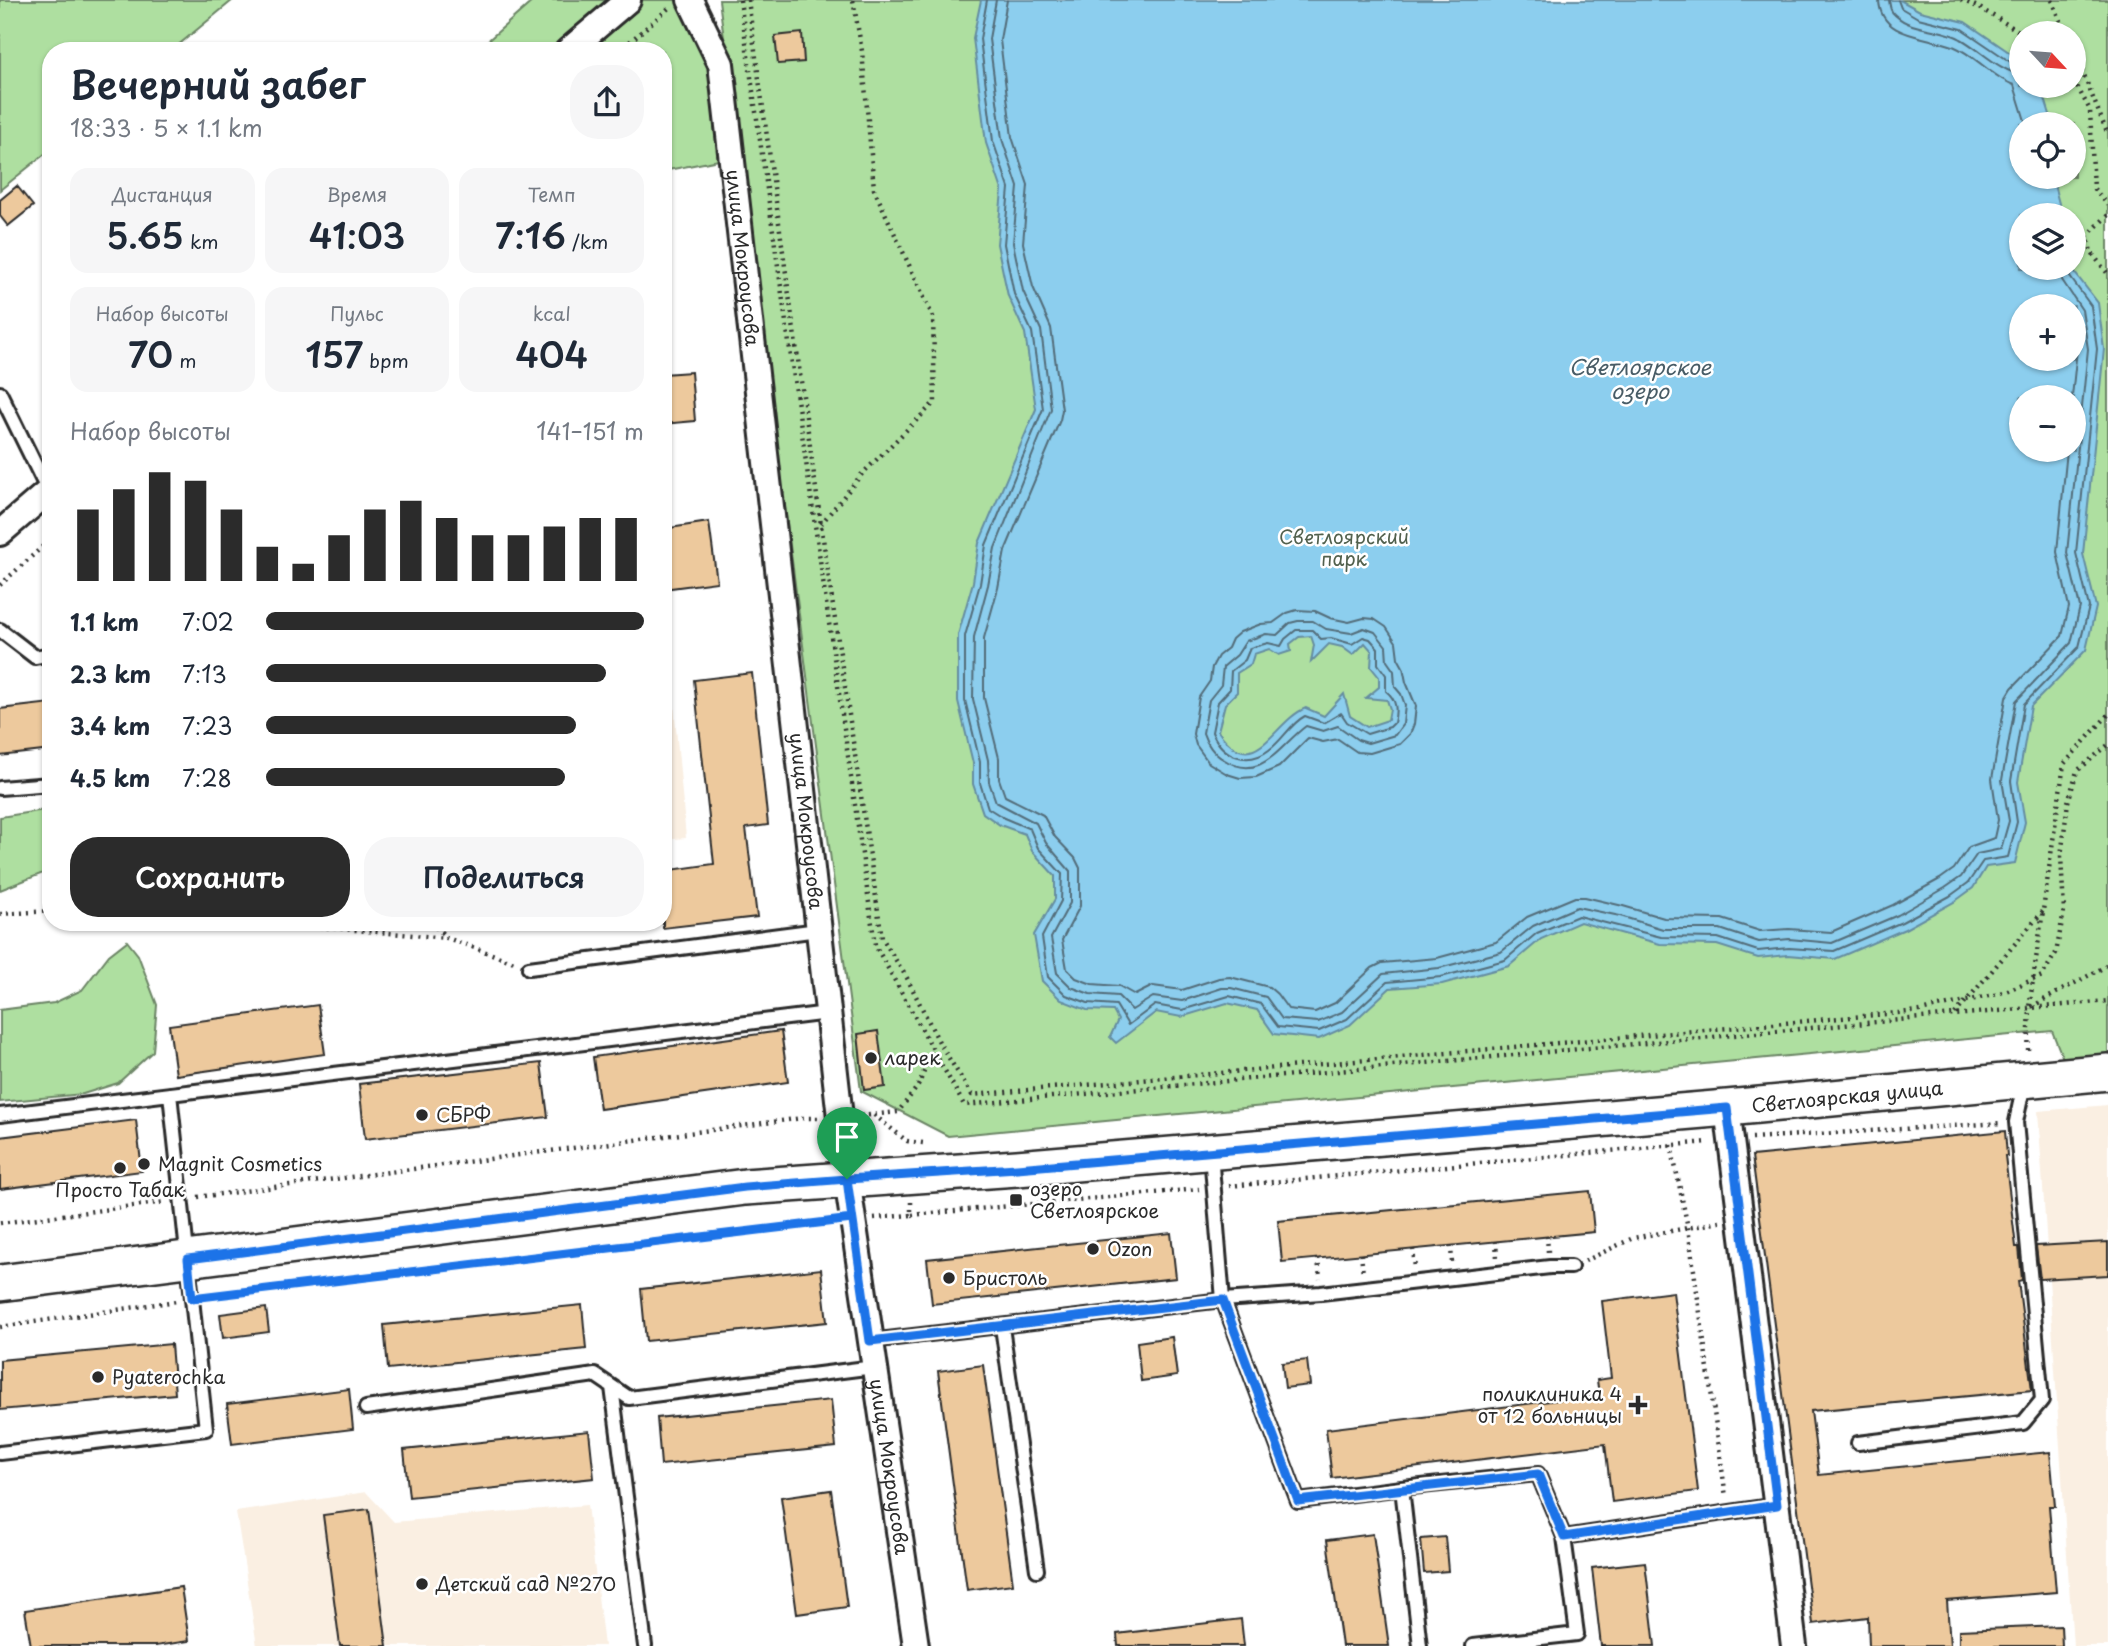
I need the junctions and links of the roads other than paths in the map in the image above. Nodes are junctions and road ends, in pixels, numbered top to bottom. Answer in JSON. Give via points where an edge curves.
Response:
{"nodes":[{"id":1,"x":628,"y":0,"type":"edge"},
{"id":2,"x":690,"y":0,"type":"edge"},
{"id":3,"x":579,"y":42,"type":"edge"},
{"id":4,"x":0,"y":393,"type":"edge"},
{"id":5,"x":42,"y":474,"type":"edge"},
{"id":6,"x":42,"y":497,"type":"edge"},
{"id":7,"x":0,"y":533,"type":"edge"},
{"id":8,"x":0,"y":630,"type":"edge"},
{"id":9,"x":42,"y":656,"type":"edge"},
{"id":10,"x":42,"y":785,"type":"edge"},
{"id":11,"x":0,"y":788,"type":"edge"},
{"id":12,"x":818,"y":930,"type":"junction"},
{"id":13,"x":529,"y":968,"type":"road end"},
{"id":14,"x":828,"y":1013,"type":"junction"},
{"id":15,"x":2027,"y":1067,"type":"junction"},
{"id":16,"x":2108,"y":1072,"type":"edge"},
{"id":17,"x":170,"y":1094,"type":"junction"},
{"id":18,"x":0,"y":1115,"type":"edge"},
{"id":19,"x":1729,"y":1124,"type":"junction"},
{"id":20,"x":1210,"y":1151,"type":"junction"},
{"id":21,"x":847,"y":1179,"type":"junction"},
{"id":22,"x":188,"y":1259,"type":"junction"},
{"id":23,"x":1572,"y":1267,"type":"road end"},
{"id":24,"x":0,"y":1283,"type":"edge"},
{"id":25,"x":1223,"y":1300,"type":"junction"},
{"id":26,"x":1002,"y":1326,"type":"junction"},
{"id":27,"x":870,"y":1341,"type":"junction"},
{"id":28,"x":874,"y":1367,"type":"junction"},
{"id":29,"x":612,"y":1387,"type":"junction"},
{"id":30,"x":366,"y":1408,"type":"dead end"},
{"id":31,"x":1858,"y":1443,"type":"dead end"},
{"id":32,"x":0,"y":1453,"type":"edge"},
{"id":33,"x":1402,"y":1488,"type":"junction"},
{"id":34,"x":1777,"y":1505,"type":"junction"},
{"id":35,"x":1564,"y":1537,"type":"junction"},
{"id":36,"x":1037,"y":1570,"type":"dead end"},
{"id":37,"x":645,"y":1646,"type":"edge"},
{"id":38,"x":916,"y":1646,"type":"edge"},
{"id":39,"x":1420,"y":1646,"type":"edge"},
{"id":40,"x":1474,"y":1646,"type":"edge"},
{"id":41,"x":1794,"y":1646,"type":"edge"}],
"edges":[{"from":1,"to":3,"type":"street"},
{"from":2,"to":12,"type":"street","name":"улица Мокроусова","via":[[721,64]]},
{"from":4,"to":5,"type":"lane"},
{"from":6,"to":7,"type":"street"},
{"from":8,"to":9,"type":"lane","via":[[35,657]]},
{"from":10,"to":11,"type":"lane"},
{"from":12,"to":13,"type":"lane"},
{"from":12,"to":14,"type":"street","name":"улица Мокроусова"},
{"from":14,"to":17,"type":"lane"},
{"from":14,"to":21,"type":"street","name":"улица Мокроусова"},
{"from":15,"to":16,"type":"main road","name":"Светлоярская улица"},
{"from":15,"to":19,"type":"main road","name":"Светлоярская улица"},
{"from":15,"to":31,"type":"lane","via":[[2016,1122],[2042,1400],[2023,1423]]},
{"from":17,"to":18,"type":"lane"},
{"from":17,"to":22,"type":"lane"},
{"from":19,"to":20,"type":"main road","name":"Светлоярская улица"},
{"from":19,"to":34,"type":"street"},
{"from":20,"to":21,"type":"main road","name":"Светлоярская улица","via":[[909,1158]]},
{"from":20,"to":25,"type":"lane"},
{"from":21,"to":22,"type":"main road","name":"Светлоярская улица","via":[[745,1187]]},
{"from":21,"to":27,"type":"street","name":"улица Мокроусова"},
{"from":22,"to":24,"type":"main road","name":"Светлоярская улица"},
{"from":22,"to":32,"type":"lane","via":[[206,1429]]},
{"from":23,"to":25,"type":"lane"},
{"from":25,"to":26,"type":"lane"},
{"from":25,"to":33,"type":"lane","via":[[1298,1501]]},
{"from":26,"to":27,"type":"lane"},
{"from":26,"to":36,"type":"lane"},
{"from":27,"to":28,"type":"street","name":"улица Мокроусова"},
{"from":28,"to":29,"type":"lane","via":[[629,1398]]},
{"from":28,"to":38,"type":"street","name":"улица Мокроусова"},
{"from":29,"to":30,"type":"lane","via":[[594,1375]]},
{"from":29,"to":37,"type":"lane"},
{"from":33,"to":35,"type":"lane","via":[[1538,1474]]},
{"from":33,"to":39,"type":"lane"},
{"from":34,"to":35,"type":"lane"},
{"from":34,"to":41,"type":"street"},
{"from":35,"to":40,"type":"lane","via":[[1577,1634]]}]}
